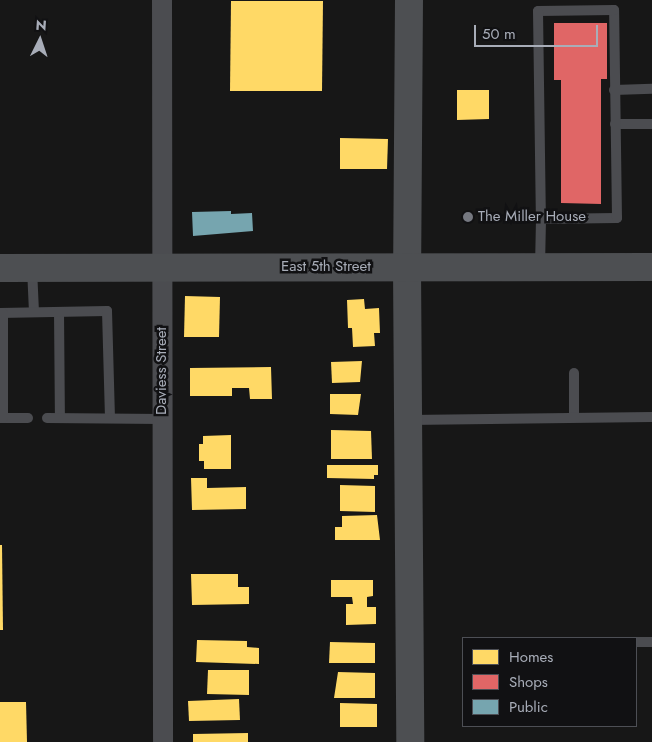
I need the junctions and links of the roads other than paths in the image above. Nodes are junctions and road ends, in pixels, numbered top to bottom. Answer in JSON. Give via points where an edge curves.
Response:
{"nodes":[{"id":1,"x":162,"y":0,"type":"edge"},
{"id":2,"x":409,"y":0,"type":"edge"},
{"id":3,"x":538,"y":0,"type":"edge"},
{"id":4,"x":538,"y":11,"type":"junction"},
{"id":5,"x":652,"y":89,"type":"edge"},
{"id":6,"x":614,"y":90,"type":"junction"},
{"id":7,"x":614,"y":124,"type":"junction"},
{"id":8,"x":652,"y":124,"type":"edge"},
{"id":9,"x":541,"y":219,"type":"junction"},
{"id":10,"x":407,"y":267,"type":"junction"},
{"id":11,"x":652,"y":267,"type":"edge"},
{"id":12,"x":0,"y":268,"type":"edge"},
{"id":13,"x":32,"y":268,"type":"junction"},
{"id":14,"x":162,"y":268,"type":"junction"},
{"id":15,"x":540,"y":268,"type":"junction"},
{"id":16,"x":34,"y":312,"type":"junction"},
{"id":17,"x":59,"y":312,"type":"junction"},
{"id":18,"x":2,"y":313,"type":"edge"},
{"id":19,"x":574,"y":373,"type":"dead end"},
{"id":20,"x":574,"y":416,"type":"junction"},
{"id":21,"x":652,"y":417,"type":"edge"},
{"id":22,"x":2,"y":418,"type":"edge"},
{"id":23,"x":28,"y":418,"type":"dead end"},
{"id":24,"x":47,"y":418,"type":"dead end"},
{"id":25,"x":60,"y":418,"type":"junction"},
{"id":26,"x":110,"y":418,"type":"junction"},
{"id":27,"x":162,"y":419,"type":"junction"},
{"id":28,"x":409,"y":420,"type":"junction"},
{"id":29,"x":637,"y":642,"type":"edge"},
{"id":30,"x":652,"y":642,"type":"edge"},
{"id":31,"x":163,"y":742,"type":"edge"},
{"id":32,"x":410,"y":742,"type":"edge"}],
"edges":[{"from":1,"to":14,"type":"street","name":"Daviess Street"},
{"from":2,"to":10,"type":"main road"},
{"from":3,"to":4,"type":"lane"},
{"from":4,"to":6,"type":"lane","via":[[614,10]]},
{"from":4,"to":9,"type":"lane"},
{"from":5,"to":6,"type":"lane"},
{"from":6,"to":7,"type":"lane"},
{"from":7,"to":8,"type":"lane"},
{"from":7,"to":9,"type":"lane","via":[[617,218]]},
{"from":9,"to":15,"type":"lane"},
{"from":10,"to":14,"type":"main road","name":"East 5th Street"},
{"from":10,"to":15,"type":"main road","name":"East 5th Street"},
{"from":10,"to":28,"type":"main road"},
{"from":11,"to":15,"type":"main road","name":"East 5th Street"},
{"from":12,"to":13,"type":"main road","name":"East 5th Street"},
{"from":13,"to":14,"type":"main road","name":"East 5th Street"},
{"from":13,"to":16,"type":"lane"},
{"from":14,"to":27,"type":"street","name":"Daviess Street"},
{"from":16,"to":17,"type":"lane"},
{"from":16,"to":18,"type":"lane"},
{"from":17,"to":25,"type":"lane"},
{"from":17,"to":26,"type":"lane","via":[[107,311]]},
{"from":18,"to":22,"type":"lane"},
{"from":19,"to":20,"type":"lane"},
{"from":20,"to":21,"type":"lane"},
{"from":20,"to":28,"type":"lane"},
{"from":22,"to":23,"type":"lane"},
{"from":24,"to":25,"type":"lane"},
{"from":25,"to":26,"type":"lane"},
{"from":26,"to":27,"type":"lane"},
{"from":27,"to":31,"type":"street","name":"Daviess Street"},
{"from":28,"to":32,"type":"main road"},
{"from":29,"to":30,"type":"lane"}]}
